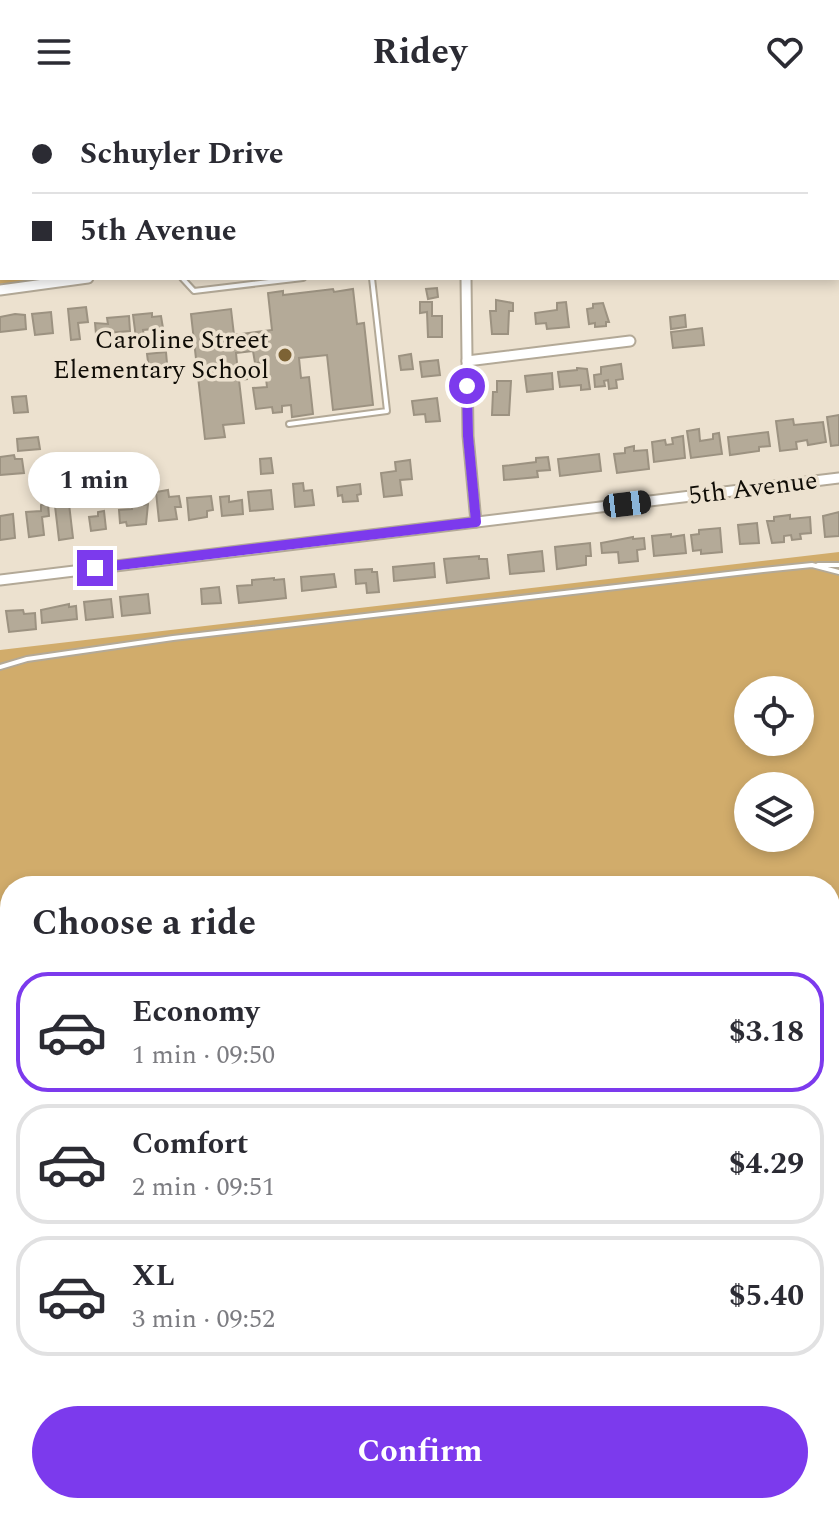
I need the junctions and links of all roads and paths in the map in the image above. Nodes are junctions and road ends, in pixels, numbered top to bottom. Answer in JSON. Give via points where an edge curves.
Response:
{"nodes":[{"id":1,"x":73,"y":280,"type":"edge"},
{"id":2,"x":184,"y":280,"type":"edge"},
{"id":3,"x":286,"y":280,"type":"edge"},
{"id":4,"x":372,"y":280,"type":"edge"},
{"id":5,"x":466,"y":280,"type":"edge"},
{"id":6,"x":0,"y":290,"type":"edge"},
{"id":7,"x":630,"y":341,"type":"dead end"},
{"id":8,"x":467,"y":361,"type":"junction"},
{"id":9,"x":289,"y":424,"type":"dead end"},
{"id":10,"x":839,"y":478,"type":"edge"},
{"id":11,"x":476,"y":522,"type":"junction"},
{"id":12,"x":812,"y":565,"type":"junction"},
{"id":13,"x":839,"y":565,"type":"edge"},
{"id":14,"x":839,"y":572,"type":"edge"},
{"id":15,"x":0,"y":580,"type":"edge"},
{"id":16,"x":0,"y":667,"type":"edge"}],
"edges":[{"from":1,"to":6,"type":"street"},
{"from":2,"to":3,"type":"lane","via":[[194,291]]},
{"from":4,"to":9,"type":"lane","via":[[387,411]]},
{"from":5,"to":8,"type":"street"},
{"from":7,"to":8,"type":"street"},
{"from":8,"to":11,"type":"street"},
{"from":10,"to":11,"type":"street","name":"5th Avenue"},
{"from":11,"to":15,"type":"street","name":"5th Avenue"},
{"from":12,"to":13,"type":"lane"},
{"from":12,"to":14,"type":"lane"},
{"from":12,"to":16,"type":"lane","via":[[173,638]]}]}
